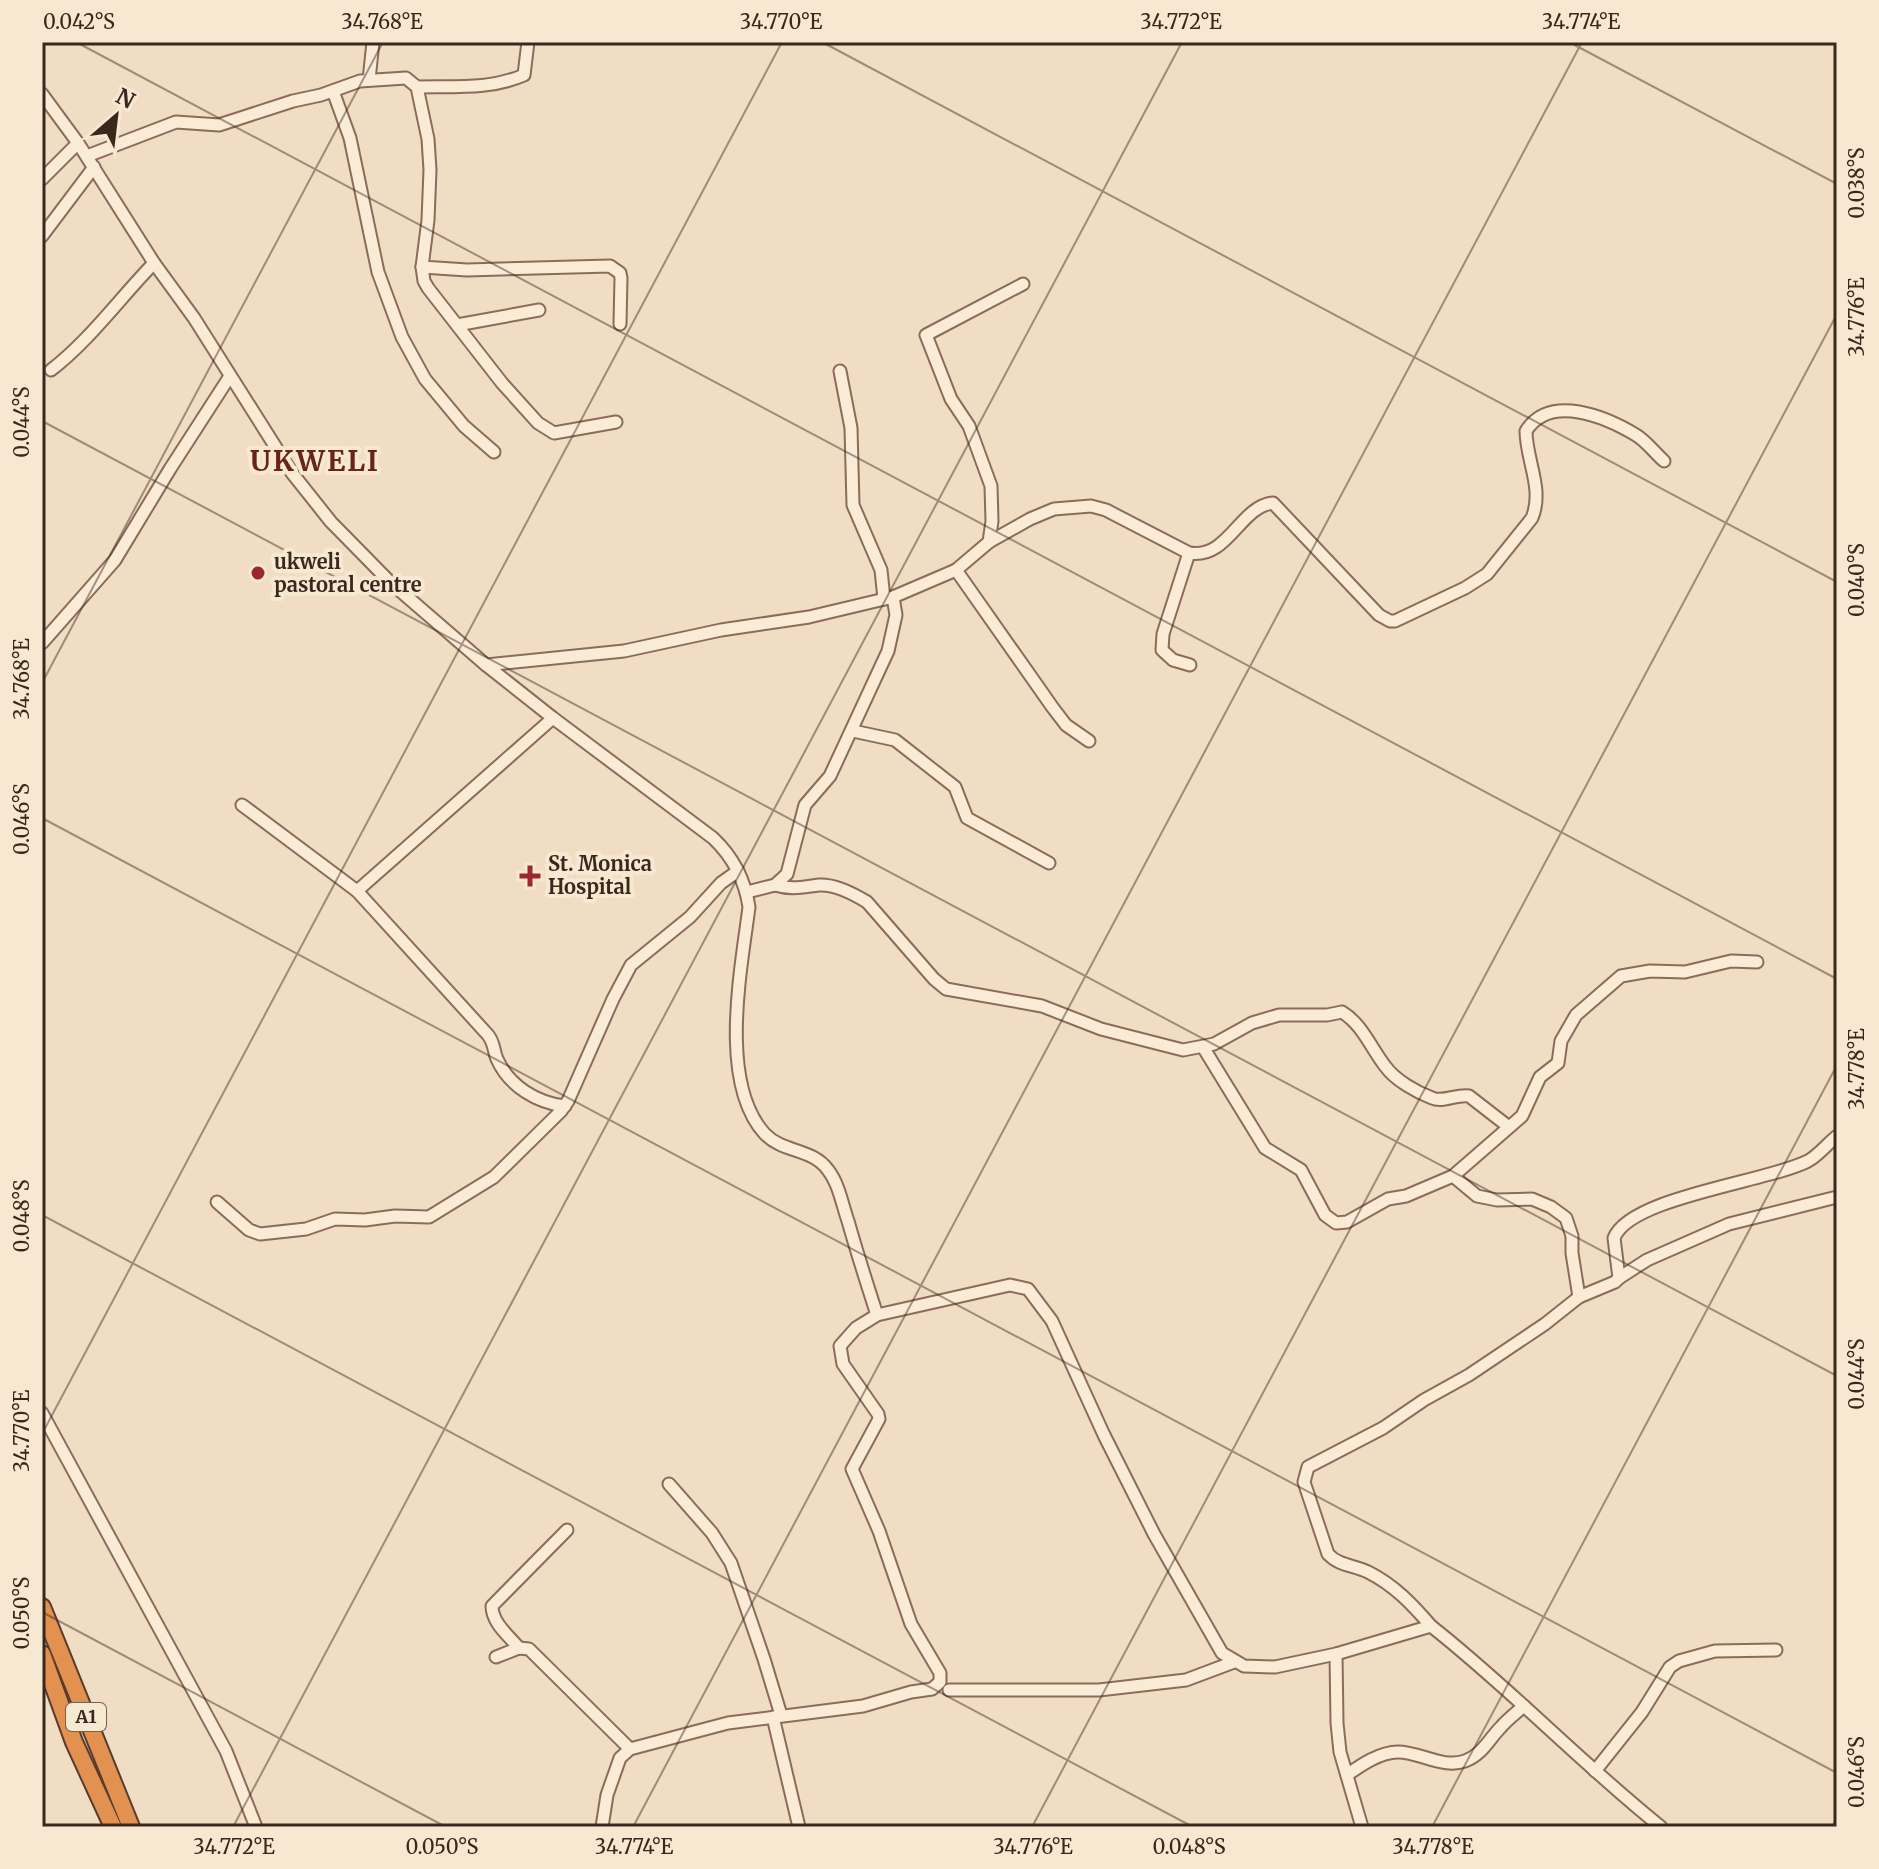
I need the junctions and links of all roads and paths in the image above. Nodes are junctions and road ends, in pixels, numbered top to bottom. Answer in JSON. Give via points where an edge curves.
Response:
{"nodes":[{"id":1,"x":373,"y":42,"type":"edge"},
{"id":2,"x":528,"y":42,"type":"edge"},
{"id":3,"x":369,"y":80,"type":"junction"},
{"id":4,"x":417,"y":87,"type":"junction"},
{"id":5,"x":333,"y":91,"type":"junction"},
{"id":6,"x":42,"y":94,"type":"edge"},
{"id":7,"x":78,"y":143,"type":"junction"},
{"id":8,"x":87,"y":156,"type":"junction"},
{"id":9,"x":94,"y":167,"type":"junction"},
{"id":10,"x":42,"y":179,"type":"edge"},
{"id":11,"x":42,"y":236,"type":"edge"},
{"id":12,"x":154,"y":263,"type":"junction"},
{"id":13,"x":422,"y":267,"type":"junction"},
{"id":14,"x":1023,"y":284,"type":"dead end"},
{"id":15,"x":539,"y":310,"type":"dead end"},
{"id":16,"x":620,"y":324,"type":"dead end"},
{"id":17,"x":457,"y":325,"type":"junction"},
{"id":18,"x":51,"y":370,"type":"dead end"},
{"id":19,"x":840,"y":371,"type":"dead end"},
{"id":20,"x":230,"y":376,"type":"junction"},
{"id":21,"x":616,"y":422,"type":"dead end"},
{"id":22,"x":494,"y":452,"type":"dead end"},
{"id":23,"x":1664,"y":461,"type":"dead end"},
{"id":24,"x":989,"y":542,"type":"junction"},
{"id":25,"x":1189,"y":553,"type":"junction"},
{"id":26,"x":956,"y":570,"type":"junction"},
{"id":27,"x":888,"y":598,"type":"junction"},
{"id":28,"x":42,"y":643,"type":"edge"},
{"id":29,"x":486,"y":665,"type":"junction"},
{"id":30,"x":1190,"y":665,"type":"dead end"},
{"id":31,"x":553,"y":718,"type":"junction"},
{"id":32,"x":853,"y":731,"type":"junction"},
{"id":33,"x":1089,"y":741,"type":"dead end"},
{"id":34,"x":242,"y":805,"type":"dead end"},
{"id":35,"x":1049,"y":863,"type":"dead end"},
{"id":36,"x":738,"y":871,"type":"junction"},
{"id":37,"x":775,"y":885,"type":"junction"},
{"id":38,"x":357,"y":891,"type":"junction"},
{"id":39,"x":747,"y":892,"type":"junction"},
{"id":40,"x":1757,"y":962,"type":"dead end"},
{"id":41,"x":1203,"y":1047,"type":"junction"},
{"id":42,"x":565,"y":1106,"type":"junction"},
{"id":43,"x":1509,"y":1127,"type":"junction"},
{"id":44,"x":1837,"y":1136,"type":"edge"},
{"id":45,"x":1453,"y":1176,"type":"junction"},
{"id":46,"x":1837,"y":1197,"type":"edge"},
{"id":47,"x":217,"y":1202,"type":"dead end"},
{"id":48,"x":1619,"y":1278,"type":"junction"},
{"id":49,"x":1579,"y":1297,"type":"junction"},
{"id":50,"x":877,"y":1315,"type":"junction"},
{"id":51,"x":42,"y":1413,"type":"edge"},
{"id":52,"x":669,"y":1484,"type":"dead end"},
{"id":53,"x":567,"y":1530,"type":"dead end"},
{"id":54,"x":42,"y":1607,"type":"edge"},
{"id":55,"x":1431,"y":1626,"type":"junction"},
{"id":56,"x":519,"y":1648,"type":"junction"},
{"id":57,"x":1776,"y":1650,"type":"dead end"},
{"id":58,"x":42,"y":1654,"type":"edge"},
{"id":59,"x":1336,"y":1654,"type":"junction"},
{"id":60,"x":496,"y":1657,"type":"dead end"},
{"id":61,"x":1234,"y":1662,"type":"junction"},
{"id":62,"x":949,"y":1690,"type":"dead end"},
{"id":63,"x":1524,"y":1706,"type":"junction"},
{"id":64,"x":777,"y":1716,"type":"junction"},
{"id":65,"x":630,"y":1749,"type":"junction"},
{"id":66,"x":1595,"y":1771,"type":"junction"},
{"id":67,"x":1347,"y":1775,"type":"junction"},
{"id":68,"x":113,"y":1827,"type":"edge"},
{"id":69,"x":131,"y":1827,"type":"edge"},
{"id":70,"x":256,"y":1827,"type":"edge"},
{"id":71,"x":602,"y":1827,"type":"edge"},
{"id":72,"x":799,"y":1827,"type":"edge"},
{"id":73,"x":1362,"y":1827,"type":"edge"},
{"id":74,"x":1661,"y":1827,"type":"edge"}],
"edges":[{"from":1,"to":3,"type":"street"},
{"from":2,"to":4,"type":"street","via":[[524,75],[510,81]]},
{"from":3,"to":4,"type":"street","via":[[406,78]]},
{"from":3,"to":5,"type":"street"},
{"from":4,"to":13,"type":"street","via":[[430,170]]},
{"from":5,"to":8,"type":"street","via":[[226,123],[176,122]]},
{"from":5,"to":22,"type":"street","via":[[350,138],[378,272],[402,337],[425,379]]},
{"from":6,"to":7,"type":"street"},
{"from":7,"to":8,"type":"street"},
{"from":7,"to":10,"type":"street"},
{"from":8,"to":9,"type":"street"},
{"from":9,"to":11,"type":"street"},
{"from":9,"to":12,"type":"street"},
{"from":12,"to":18,"type":"street"},
{"from":12,"to":20,"type":"street"},
{"from":13,"to":16,"type":"street","via":[[610,266],[621,278]]},
{"from":13,"to":17,"type":"street","via":[[428,288]]},
{"from":14,"to":24,"type":"street","via":[[926,335],[991,486]]},
{"from":15,"to":17,"type":"street"},
{"from":17,"to":21,"type":"street","via":[[548,430]]},
{"from":19,"to":27,"type":"street","via":[[851,428],[853,505]]},
{"from":20,"to":28,"type":"street","via":[[115,560]]},
{"from":20,"to":29,"type":"street","via":[[292,473],[331,522],[390,582]]},
{"from":23,"to":25,"type":"street","via":[[1638,436],[1608,422],[1575,411],[1542,415],[1526,431],[1536,486],[1532,518],[1487,574],[1395,621],[1379,615],[1273,503],[1260,507],[1215,549]]},
{"from":24,"to":25,"type":"street","via":[[1054,509],[1091,506]]},
{"from":24,"to":26,"type":"street"},
{"from":25,"to":30,"type":"street","via":[[1162,650]]},
{"from":26,"to":27,"type":"street"},
{"from":26,"to":33,"type":"street","via":[[1066,725]]},
{"from":27,"to":29,"type":"street","via":[[624,651]]},
{"from":27,"to":32,"type":"street","via":[[896,615],[888,651]]},
{"from":29,"to":31,"type":"street"},
{"from":31,"to":36,"type":"street","via":[[713,838]]},
{"from":31,"to":38,"type":"street"},
{"from":32,"to":35,"type":"street","via":[[895,740],[955,787],[967,818]]},
{"from":32,"to":37,"type":"street","via":[[830,776],[805,805],[787,874]]},
{"from":34,"to":38,"type":"street"},
{"from":36,"to":39,"type":"street"},
{"from":36,"to":42,"type":"street","via":[[631,965]]},
{"from":37,"to":39,"type":"street"},
{"from":37,"to":41,"type":"street","via":[[794,890],[827,886],[867,902],[946,989],[1042,1006],[1176,1049]]},
{"from":38,"to":42,"type":"street","via":[[488,1035],[498,1062],[525,1092],[537,1101]]},
{"from":39,"to":50,"type":"street","via":[[737,1017],[743,1088],[757,1125],[769,1138],[810,1154],[830,1172]]},
{"from":40,"to":43,"type":"street","via":[[1617,978],[1576,1015],[1564,1034],[1558,1063],[1540,1077],[1527,1108]]},
{"from":41,"to":43,"type":"street","via":[[1279,1015],[1342,1012],[1390,1072],[1408,1086],[1437,1100],[1469,1096]]},
{"from":41,"to":45,"type":"street","via":[[1265,1148],[1301,1170],[1332,1222],[1347,1222],[1388,1199]]},
{"from":42,"to":47,"type":"street","via":[[507,1167],[429,1217],[335,1219],[306,1229],[260,1234]]},
{"from":43,"to":45,"type":"street"},
{"from":44,"to":48,"type":"street","via":[[1807,1161],[1668,1203],[1623,1224],[1614,1238]]},
{"from":45,"to":49,"type":"street","via":[[1477,1196],[1532,1199],[1566,1218]]},
{"from":46,"to":48,"type":"street","via":[[1729,1224]]},
{"from":48,"to":49,"type":"street"},
{"from":49,"to":55,"type":"street","via":[[1476,1371],[1305,1472],[1309,1502],[1328,1554],[1383,1580]]},
{"from":50,"to":61,"type":"street","via":[[1010,1285],[1035,1294],[1154,1534],[1222,1653]]},
{"from":50,"to":64,"type":"street","via":[[840,1346],[843,1364],[879,1419],[852,1469],[911,1624],[941,1678],[932,1689],[863,1706]]},
{"from":51,"to":70,"type":"street","via":[[226,1751]]},
{"from":52,"to":64,"type":"street","via":[[731,1563]]},
{"from":53,"to":56,"type":"street","via":[[492,1606],[498,1624]]},
{"from":54,"to":69,"type":"highway","number":"A1"},
{"from":55,"to":59,"type":"street"},
{"from":55,"to":63,"type":"street"},
{"from":56,"to":60,"type":"street"},
{"from":56,"to":65,"type":"street","via":[[533,1652]]},
{"from":57,"to":66,"type":"street","via":[[1715,1651],[1670,1667]]},
{"from":58,"to":68,"type":"highway","number":"A1"},
{"from":59,"to":61,"type":"street","via":[[1275,1667]]},
{"from":59,"to":67,"type":"street","via":[[1337,1723]]},
{"from":61,"to":62,"type":"street","via":[[1186,1680],[1099,1690]]},
{"from":63,"to":66,"type":"street"},
{"from":63,"to":67,"type":"street","via":[[1480,1752],[1464,1761],[1394,1752]]},
{"from":64,"to":65,"type":"street"},
{"from":64,"to":72,"type":"street"},
{"from":65,"to":71,"type":"street","via":[[620,1758]]},
{"from":66,"to":74,"type":"street"},
{"from":67,"to":73,"type":"street"}]}
